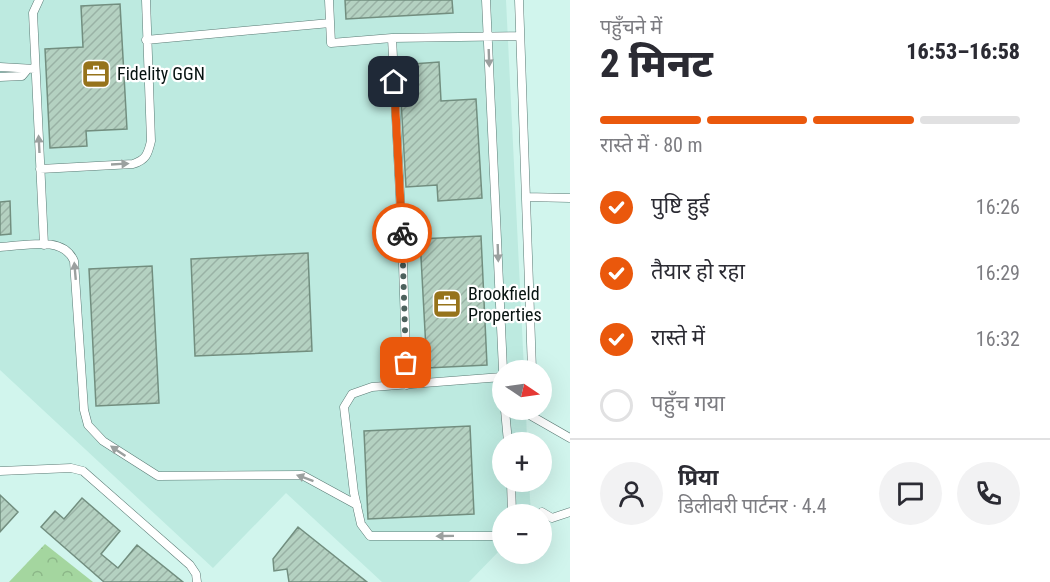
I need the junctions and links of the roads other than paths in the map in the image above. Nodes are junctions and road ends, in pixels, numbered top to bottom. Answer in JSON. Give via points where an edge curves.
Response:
{"nodes":[{"id":1,"x":39,"y":0,"type":"edge"},
{"id":2,"x":146,"y":0,"type":"edge"},
{"id":3,"x":329,"y":0,"type":"edge"},
{"id":4,"x":486,"y":0,"type":"edge"},
{"id":5,"x":519,"y":0,"type":"edge"},
{"id":6,"x":330,"y":23,"type":"junction"},
{"id":7,"x":488,"y":36,"type":"junction"},
{"id":8,"x":520,"y":36,"type":"junction"},
{"id":9,"x":392,"y":38,"type":"junction"},
{"id":10,"x":146,"y":40,"type":"junction"},
{"id":11,"x":0,"y":67,"type":"edge"},
{"id":12,"x":31,"y":70,"type":"junction"},
{"id":13,"x":0,"y":77,"type":"edge"},
{"id":14,"x":40,"y":169,"type":"junction"},
{"id":15,"x":526,"y":197,"type":"junction"},
{"id":16,"x":570,"y":198,"type":"edge"},
{"id":17,"x":44,"y":245,"type":"junction"},
{"id":18,"x":0,"y":247,"type":"edge"},
{"id":19,"x":502,"y":360,"type":"edge"},
{"id":20,"x":532,"y":360,"type":"edge"},
{"id":21,"x":492,"y":378,"type":"edge"},
{"id":22,"x":406,"y":385,"type":"junction"},
{"id":23,"x":544,"y":420,"type":"edge"},
{"id":24,"x":570,"y":438,"type":"edge"},
{"id":25,"x":0,"y":471,"type":"edge"},
{"id":26,"x":357,"y":505,"type":"junction"},
{"id":27,"x":570,"y":512,"type":"edge"},
{"id":28,"x":552,"y":518,"type":"edge"},
{"id":29,"x":492,"y":536,"type":"edge"},
{"id":30,"x":197,"y":582,"type":"edge"}],
"edges":[{"from":1,"to":12,"type":"lane","via":[[33,13]]},
{"from":2,"to":10,"type":"lane"},
{"from":3,"to":6,"type":"lane"},
{"from":4,"to":7,"type":"lane"},
{"from":5,"to":8,"type":"lane"},
{"from":6,"to":9,"type":"lane","via":[[331,43]]},
{"from":6,"to":10,"type":"lane"},
{"from":7,"to":8,"type":"lane"},
{"from":7,"to":9,"type":"lane"},
{"from":7,"to":19,"type":"lane","one_way":true},
{"from":8,"to":15,"type":"lane"},
{"from":9,"to":22,"type":"lane"},
{"from":14,"to":10,"type":"lane","one_way":true,"via":[[133,164],[148,155],[151,141]]},
{"from":11,"to":12,"type":"lane"},
{"from":12,"to":13,"type":"lane","via":[[22,76]]},
{"from":14,"to":12,"type":"lane","one_way":true},
{"from":14,"to":17,"type":"lane"},
{"from":15,"to":16,"type":"lane"},
{"from":15,"to":20,"type":"lane"},
{"from":17,"to":18,"type":"lane"},
{"from":26,"to":17,"type":"lane","one_way":true,"via":[[302,476],[158,476],[103,441],[88,425],[84,410],[75,261],[70,251],[59,245]]},
{"from":21,"to":22,"type":"lane"},
{"from":22,"to":26,"type":"lane","via":[[372,387],[347,398],[344,407]]},
{"from":23,"to":24,"type":"lane"},
{"from":25,"to":30,"type":"lane","via":[[82,471],[190,565]]},
{"from":29,"to":26,"type":"lane","one_way":true,"via":[[378,537],[364,531]]},
{"from":27,"to":28,"type":"lane"}]}
